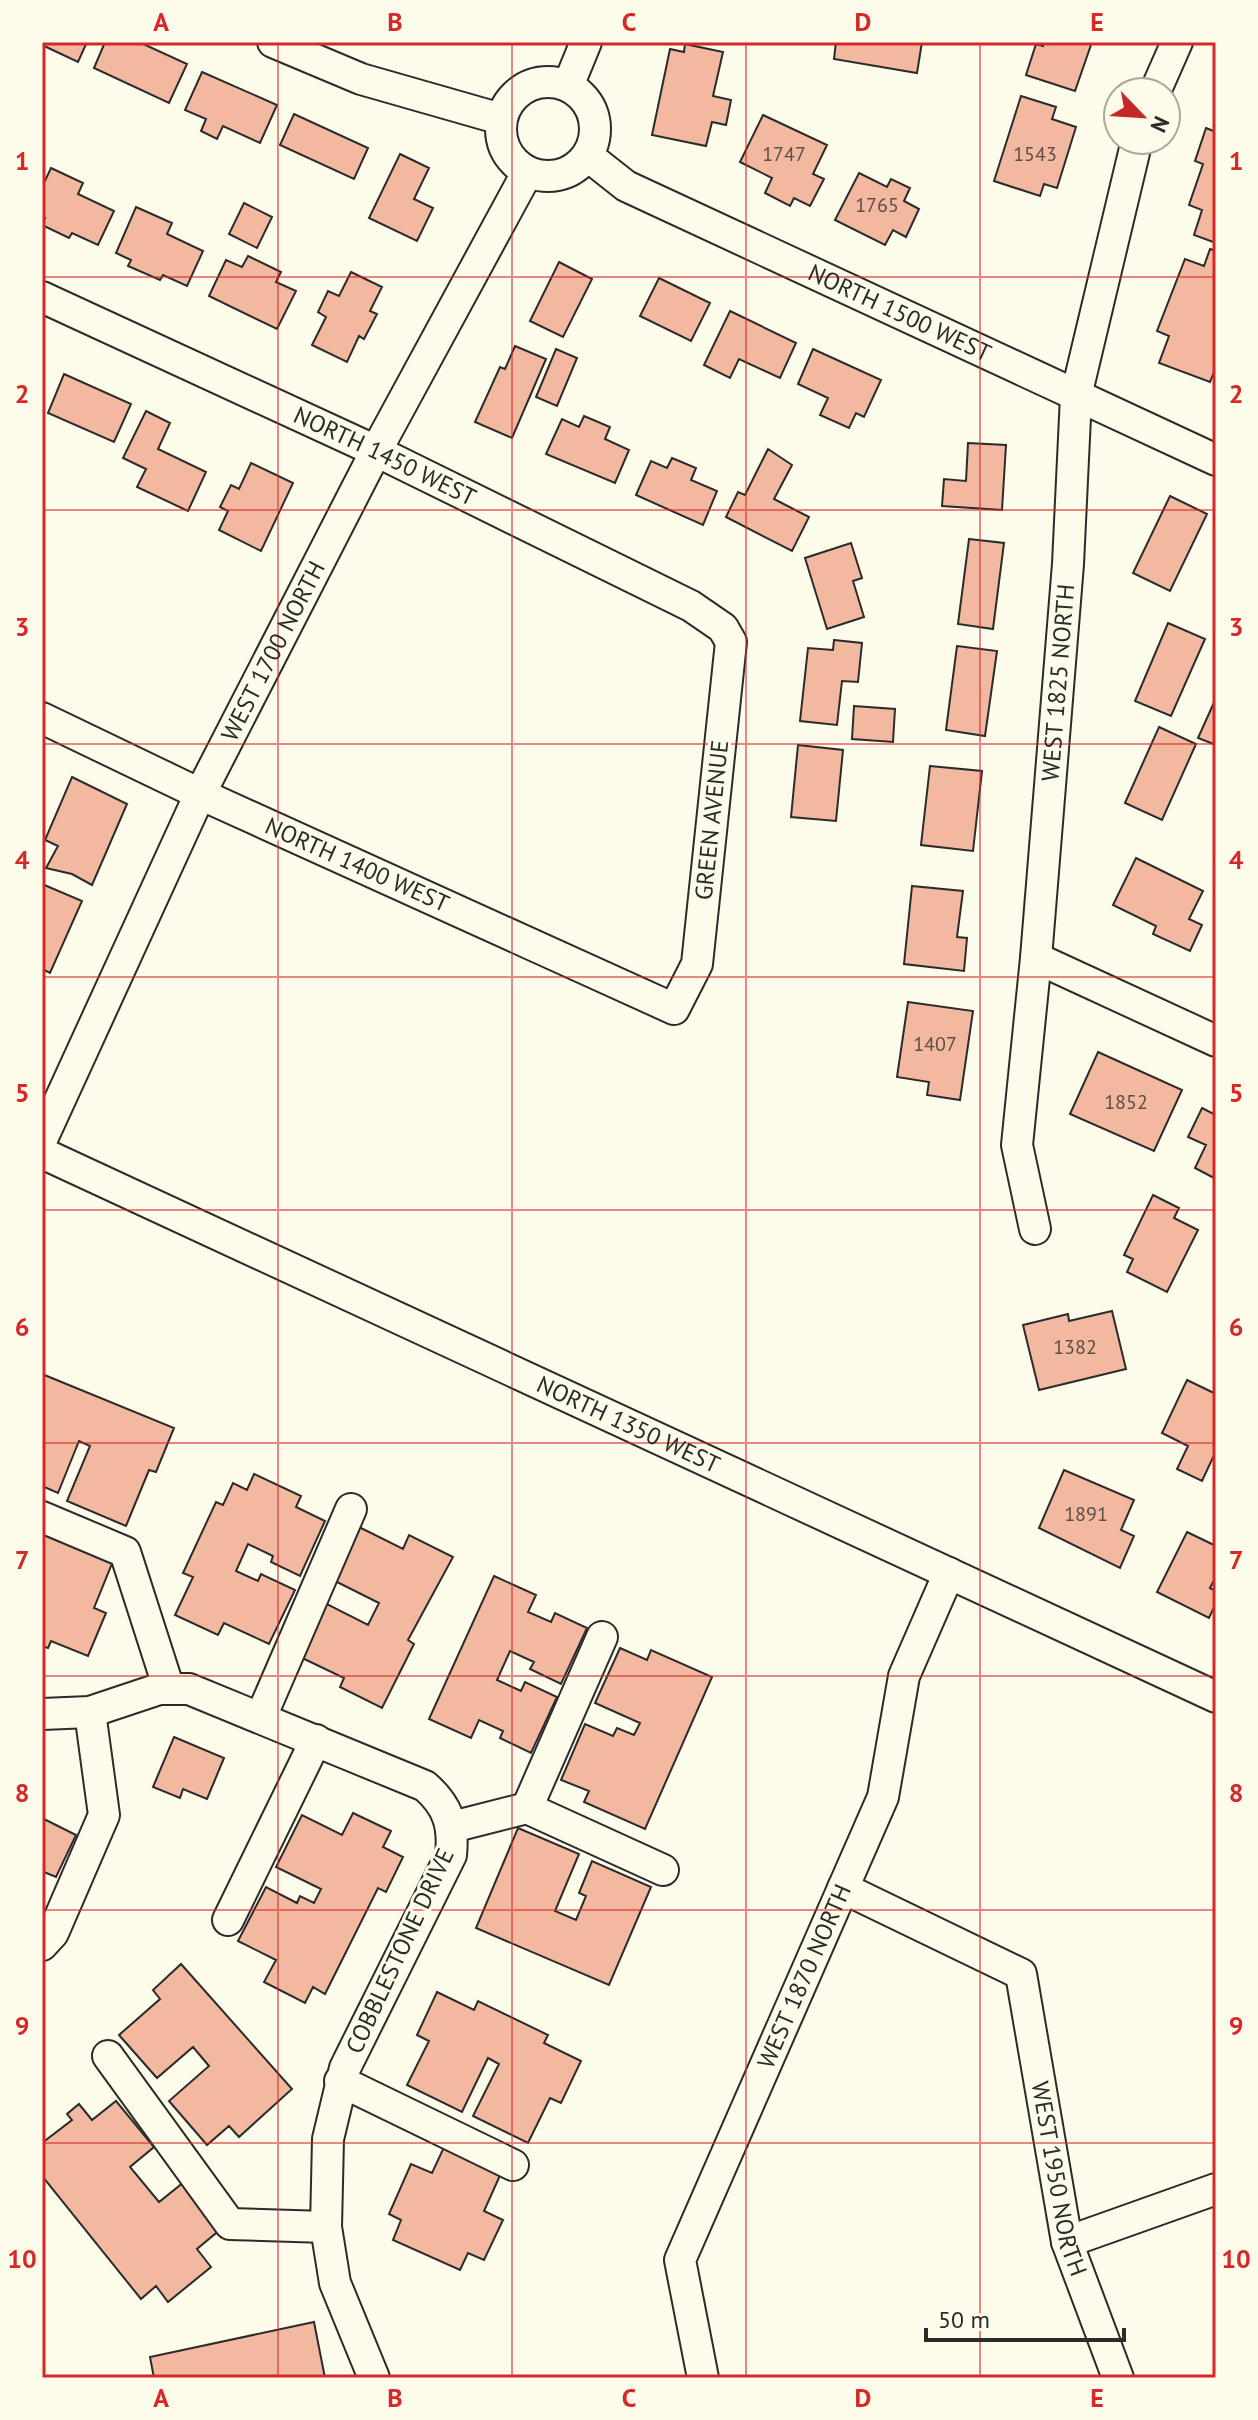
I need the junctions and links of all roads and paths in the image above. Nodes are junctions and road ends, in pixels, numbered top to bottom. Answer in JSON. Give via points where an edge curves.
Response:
{"nodes":[{"id":1,"x":273,"y":42,"type":"edge"},
{"id":2,"x":586,"y":42,"type":"edge"},
{"id":3,"x":1177,"y":42,"type":"edge"},
{"id":4,"x":1162,"y":76,"type":"edge"},
{"id":5,"x":568,"y":86,"type":"junction"},
{"id":6,"x":501,"y":119,"type":"junction"},
{"id":7,"x":588,"y":156,"type":"junction"},
{"id":8,"x":1133,"y":156,"type":"edge"},
{"id":9,"x":527,"y":173,"type":"junction"},
{"id":10,"x":42,"y":297,"type":"edge"},
{"id":11,"x":1076,"y":396,"type":"junction"},
{"id":12,"x":376,"y":451,"type":"junction"},
{"id":13,"x":1216,"y":460,"type":"edge"},
{"id":14,"x":723,"y":628,"type":"joint"},
{"id":15,"x":42,"y":718,"type":"edge"},
{"id":16,"x":200,"y":794,"type":"junction"},
{"id":17,"x":1036,"y":958,"type":"junction"},
{"id":18,"x":674,"y":1009,"type":"joint"},
{"id":19,"x":1216,"y":1041,"type":"edge"},
{"id":20,"x":42,"y":1139,"type":"edge"},
{"id":21,"x":42,"y":1153,"type":"edge"},
{"id":22,"x":1035,"y":1229,"type":"dead end"},
{"id":23,"x":351,"y":1509,"type":"dead end"},
{"id":24,"x":42,"y":1517,"type":"edge"},
{"id":25,"x":949,"y":1573,"type":"junction"},
{"id":26,"x":602,"y":1637,"type":"dead end"},
{"id":27,"x":169,"y":1689,"type":"junction"},
{"id":28,"x":1216,"y":1697,"type":"edge"},
{"id":29,"x":90,"y":1712,"type":"junction"},
{"id":30,"x":42,"y":1714,"type":"edge"},
{"id":31,"x":261,"y":1717,"type":"junction"},
{"id":32,"x":316,"y":1740,"type":"junction"},
{"id":33,"x":527,"y":1808,"type":"junction"},
{"id":34,"x":452,"y":1827,"type":"junction"},
{"id":35,"x":663,"y":1870,"type":"dead end"},
{"id":36,"x":843,"y":1888,"type":"junction"},
{"id":37,"x":228,"y":1920,"type":"dead end"},
{"id":38,"x":42,"y":1945,"type":"edge"},
{"id":39,"x":108,"y":2056,"type":"dead end"},
{"id":40,"x":340,"y":2081,"type":"junction"},
{"id":41,"x":513,"y":2165,"type":"dead end"},
{"id":42,"x":1216,"y":2189,"type":"edge"},
{"id":43,"x":326,"y":2227,"type":"junction"},
{"id":44,"x":1067,"y":2242,"type":"junction"},
{"id":45,"x":374,"y":2378,"type":"edge"},
{"id":46,"x":703,"y":2378,"type":"edge"},
{"id":47,"x":1118,"y":2378,"type":"edge"}],
"edges":[{"from":1,"to":6,"type":"street","via":[[361,79]]},
{"from":2,"to":5,"type":"street"},
{"from":3,"to":4,"type":"street"},
{"from":5,"to":6,"type":"street","via":[[551,81],[527,87],[507,103]]},
{"from":5,"to":7,"type":"street","via":[[591,108],[595,132]]},
{"from":6,"to":9,"type":"street","via":[[505,151]]},
{"from":7,"to":9,"type":"street","via":[[561,175]]},
{"from":7,"to":11,"type":"street","name":"NORTH 1500 WEST","via":[[626,186]]},
{"from":8,"to":11,"type":"street","name":"WEST 1825 NORTH"},
{"from":9,"to":12,"type":"street","name":"WEST 1700 NORTH"},
{"from":10,"to":12,"type":"street","name":"NORTH 1450 WEST"},
{"from":11,"to":13,"type":"street","name":"NORTH 1500 WEST"},
{"from":11,"to":17,"type":"street","name":"WEST 1825 NORTH"},
{"from":12,"to":14,"type":"street","name":"NORTH 1450 WEST","via":[[691,606]]},
{"from":12,"to":16,"type":"street","name":"WEST 1700 NORTH"},
{"from":14,"to":18,"type":"street","name":"GREEN AVENUE","via":[[731,642],[697,964]]},
{"from":15,"to":16,"type":"street","name":"NORTH 1400 WEST"},
{"from":16,"to":18,"type":"street","name":"NORTH 1400 WEST"},
{"from":16,"to":20,"type":"street","name":"WEST 1700 NORTH"},
{"from":17,"to":19,"type":"street"},
{"from":17,"to":22,"type":"street","name":"WEST 1825 NORTH","via":[[1017,1145]]},
{"from":21,"to":25,"type":"street","name":"NORTH 1350 WEST"},
{"from":23,"to":31,"type":"street"},
{"from":24,"to":27,"type":"street","via":[[125,1552]]},
{"from":25,"to":28,"type":"street","name":"NORTH 1350 WEST"},
{"from":25,"to":36,"type":"street","name":"WEST 1870 NORTH","via":[[904,1676],[883,1797]]},
{"from":26,"to":33,"type":"street"},
{"from":27,"to":29,"type":"street","name":"COBBLESTONE DRIVE"},
{"from":27,"to":31,"type":"street","name":"COBBLESTONE DRIVE","via":[[201,1691]]},
{"from":29,"to":30,"type":"street","name":"COBBLESTONE DRIVE"},
{"from":29,"to":38,"type":"street","via":[[104,1815],[53,1933]]},
{"from":31,"to":32,"type":"street","name":"COBBLESTONE DRIVE"},
{"from":32,"to":34,"type":"street","name":"COBBLESTONE DRIVE","via":[[425,1786],[446,1808]]},
{"from":32,"to":37,"type":"street"},
{"from":33,"to":34,"type":"street"},
{"from":33,"to":35,"type":"street"},
{"from":34,"to":40,"type":"street","name":"COBBLESTONE DRIVE","via":[[451,1855]]},
{"from":36,"to":44,"type":"street","name":"WEST 1950 NORTH","via":[[1021,1974]]},
{"from":36,"to":46,"type":"street","name":"WEST 1870 NORTH","via":[[680,2260]]},
{"from":39,"to":43,"type":"street","via":[[230,2224]]},
{"from":40,"to":41,"type":"street"},
{"from":40,"to":43,"type":"street","name":"COBBLESTONE DRIVE","via":[[328,2139]]},
{"from":42,"to":44,"type":"street"},
{"from":43,"to":45,"type":"street","name":"COBBLESTONE DRIVE","via":[[335,2283]]},
{"from":44,"to":47,"type":"street","name":"WEST 1950 NORTH"}]}
